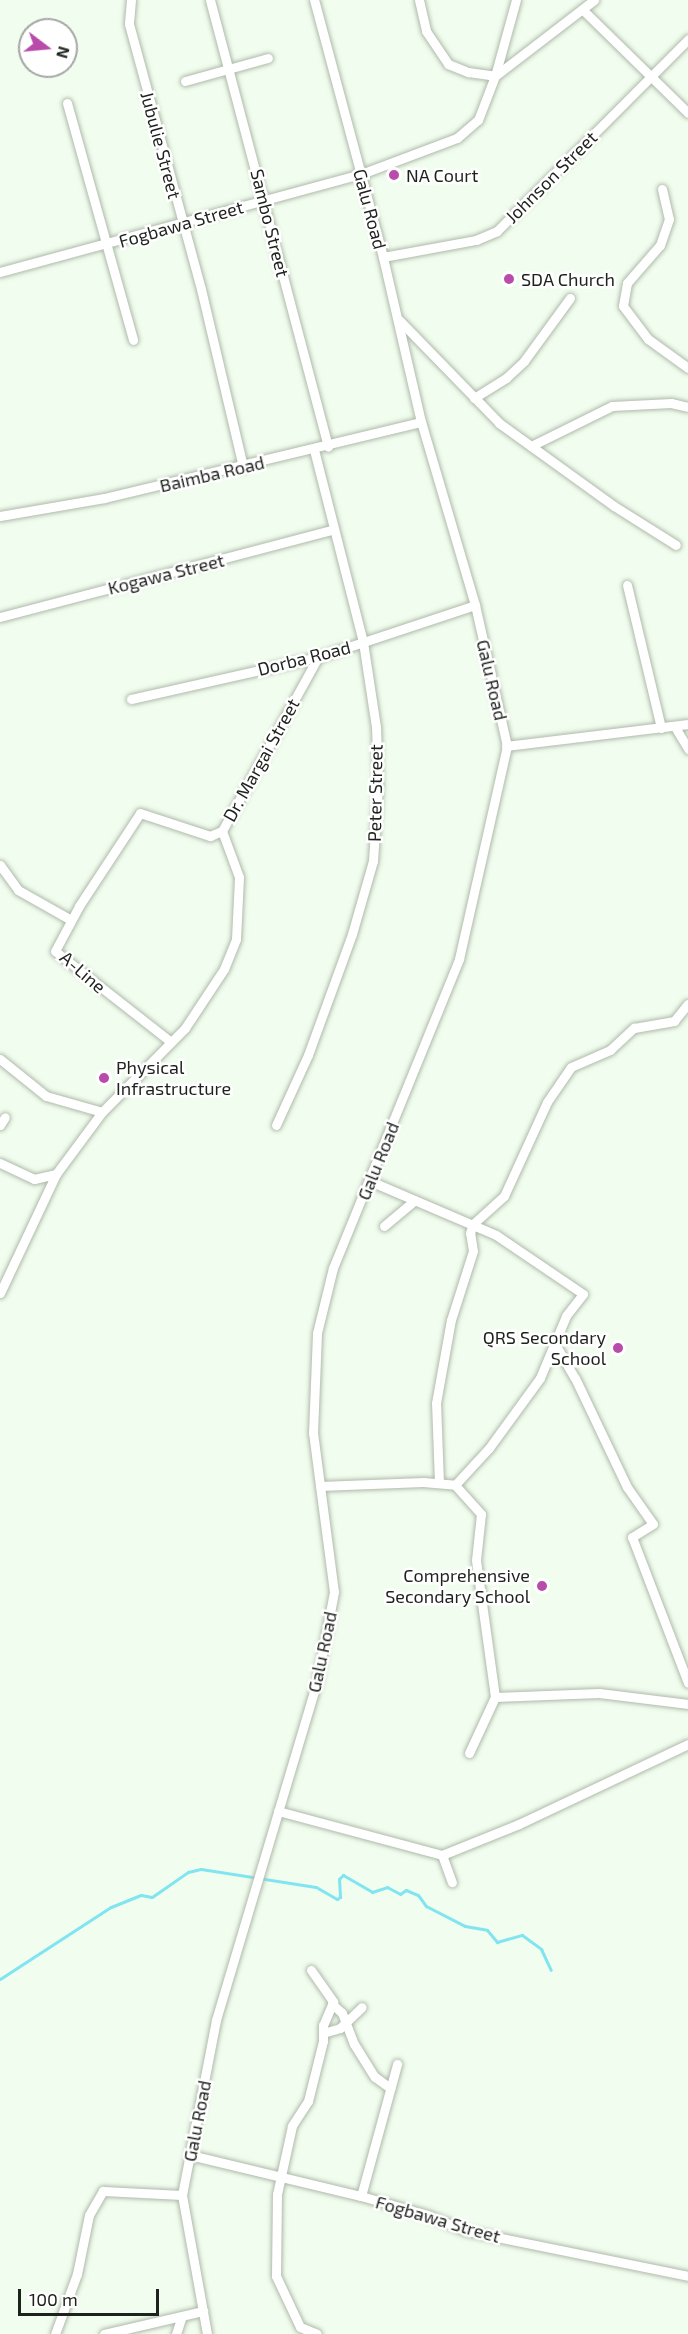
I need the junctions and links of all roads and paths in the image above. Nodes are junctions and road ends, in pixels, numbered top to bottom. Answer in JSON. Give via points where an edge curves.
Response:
{"nodes":[{"id":1,"x":131,"y":0,"type":"edge"},
{"id":2,"x":210,"y":0,"type":"edge"},
{"id":3,"x":314,"y":0,"type":"edge"},
{"id":4,"x":419,"y":0,"type":"edge"},
{"id":5,"x":516,"y":0,"type":"edge"},
{"id":6,"x":594,"y":0,"type":"edge"},
{"id":7,"x":583,"y":10,"type":"junction"},
{"id":8,"x":688,"y":39,"type":"edge"},
{"id":9,"x":268,"y":58,"type":"dead end"},
{"id":10,"x":230,"y":69,"type":"junction"},
{"id":11,"x":651,"y":75,"type":"junction"},
{"id":12,"x":495,"y":76,"type":"junction"},
{"id":13,"x":185,"y":81,"type":"dead end"},
{"id":14,"x":67,"y":103,"type":"dead end"},
{"id":15,"x":688,"y":113,"type":"edge"},
{"id":16,"x":361,"y":174,"type":"junction"},
{"id":17,"x":662,"y":189,"type":"dead end"},
{"id":18,"x":265,"y":199,"type":"junction"},
{"id":19,"x":182,"y":225,"type":"junction"},
{"id":20,"x":106,"y":246,"type":"junction"},
{"id":21,"x":383,"y":257,"type":"junction"},
{"id":22,"x":0,"y":272,"type":"edge"},
{"id":23,"x":570,"y":298,"type":"dead end"},
{"id":24,"x":397,"y":318,"type":"junction"},
{"id":25,"x":133,"y":340,"type":"dead end"},
{"id":26,"x":688,"y":368,"type":"edge"},
{"id":27,"x":474,"y":398,"type":"junction"},
{"id":28,"x":688,"y":407,"type":"edge"},
{"id":29,"x":421,"y":422,"type":"junction"},
{"id":30,"x":531,"y":446,"type":"junction"},
{"id":31,"x":328,"y":447,"type":"junction"},
{"id":32,"x":314,"y":450,"type":"junction"},
{"id":33,"x":243,"y":467,"type":"junction"},
{"id":34,"x":0,"y":516,"type":"edge"},
{"id":35,"x":332,"y":530,"type":"junction"},
{"id":36,"x":676,"y":545,"type":"dead end"},
{"id":37,"x":627,"y":585,"type":"dead end"},
{"id":38,"x":475,"y":604,"type":"junction"},
{"id":39,"x":0,"y":617,"type":"edge"},
{"id":40,"x":363,"y":642,"type":"junction"},
{"id":41,"x":318,"y":657,"type":"junction"},
{"id":42,"x":130,"y":699,"type":"dead end"},
{"id":43,"x":688,"y":724,"type":"edge"},
{"id":44,"x":675,"y":727,"type":"junction"},
{"id":45,"x":661,"y":728,"type":"junction"},
{"id":46,"x":506,"y":746,"type":"junction"},
{"id":47,"x":688,"y":749,"type":"edge"},
{"id":48,"x":222,"y":831,"type":"junction"},
{"id":49,"x":2,"y":873,"type":"edge"},
{"id":50,"x":70,"y":921,"type":"junction"},
{"id":51,"x":688,"y":1004,"type":"edge"},
{"id":52,"x":171,"y":1042,"type":"junction"},
{"id":53,"x":0,"y":1059,"type":"edge"},
{"id":54,"x":102,"y":1112,"type":"junction"},
{"id":55,"x":276,"y":1125,"type":"dead end"},
{"id":56,"x":0,"y":1163,"type":"edge"},
{"id":57,"x":56,"y":1174,"type":"junction"},
{"id":58,"x":370,"y":1181,"type":"junction"},
{"id":59,"x":415,"y":1200,"type":"junction"},
{"id":60,"x":473,"y":1224,"type":"junction"},
{"id":61,"x":384,"y":1226,"type":"dead end"},
{"id":62,"x":0,"y":1293,"type":"edge"},
{"id":63,"x":555,"y":1344,"type":"junction"},
{"id":64,"x":439,"y":1483,"type":"junction"},
{"id":65,"x":455,"y":1485,"type":"junction"},
{"id":66,"x":320,"y":1486,"type":"junction"},
{"id":67,"x":688,"y":1683,"type":"edge"},
{"id":68,"x":495,"y":1696,"type":"junction"},
{"id":69,"x":688,"y":1704,"type":"edge"},
{"id":70,"x":688,"y":1744,"type":"edge"},
{"id":71,"x":469,"y":1752,"type":"dead end"},
{"id":72,"x":278,"y":1811,"type":"junction"},
{"id":73,"x":442,"y":1855,"type":"junction"},
{"id":74,"x":452,"y":1882,"type":"dead end"},
{"id":75,"x":311,"y":1970,"type":"dead end"},
{"id":76,"x":332,"y":2004,"type":"junction"},
{"id":77,"x":362,"y":2007,"type":"dead end"},
{"id":78,"x":345,"y":2024,"type":"junction"},
{"id":79,"x":323,"y":2033,"type":"junction"},
{"id":80,"x":397,"y":2064,"type":"dead end"},
{"id":81,"x":390,"y":2088,"type":"junction"},
{"id":82,"x":190,"y":2155,"type":"junction"},
{"id":83,"x":284,"y":2177,"type":"junction"},
{"id":84,"x":182,"y":2195,"type":"junction"},
{"id":85,"x":361,"y":2196,"type":"junction"},
{"id":86,"x":688,"y":2276,"type":"edge"},
{"id":87,"x":203,"y":2311,"type":"junction"},
{"id":88,"x":182,"y":2316,"type":"junction"},
{"id":89,"x":55,"y":2334,"type":"edge"},
{"id":90,"x":106,"y":2334,"type":"edge"},
{"id":91,"x":176,"y":2334,"type":"edge"},
{"id":92,"x":207,"y":2334,"type":"edge"},
{"id":93,"x":318,"y":2334,"type":"edge"}],
"edges":[{"from":1,"to":19,"type":"street","name":"Jubulie Street","via":[[129,24]]},
{"from":2,"to":10,"type":"street","name":"Sambo Street"},
{"from":3,"to":16,"type":"street","name":"Galu Road"},
{"from":4,"to":12,"type":"street","via":[[426,32],[448,64]]},
{"from":5,"to":12,"type":"street","name":"Fogbawa Street"},
{"from":6,"to":7,"type":"street"},
{"from":7,"to":11,"type":"street"},
{"from":7,"to":12,"type":"street"},
{"from":8,"to":11,"type":"street","name":"Johnson Street"},
{"from":9,"to":10,"type":"street"},
{"from":10,"to":13,"type":"street"},
{"from":10,"to":18,"type":"street","name":"Sambo Street"},
{"from":11,"to":15,"type":"street"},
{"from":11,"to":21,"type":"street","name":"Johnson Street","via":[[497,231],[476,240]]},
{"from":12,"to":16,"type":"street","name":"Fogbawa Street","via":[[478,120],[457,138]]},
{"from":14,"to":20,"type":"street"},
{"from":16,"to":18,"type":"street","name":"Fogbawa Street"},
{"from":16,"to":21,"type":"street","name":"Galu Road"},
{"from":17,"to":26,"type":"street","via":[[669,219],[660,245],[627,283],[623,306],[648,339]]},
{"from":18,"to":19,"type":"street","name":"Fogbawa Street"},
{"from":18,"to":31,"type":"street","name":"Sambo Street"},
{"from":19,"to":20,"type":"street","name":"Fogbawa Street"},
{"from":19,"to":33,"type":"street","name":"Jubulie Street"},
{"from":20,"to":22,"type":"street","name":"Fogbawa Street"},
{"from":20,"to":25,"type":"street"},
{"from":21,"to":24,"type":"street","name":"Galu Road"},
{"from":23,"to":27,"type":"street","via":[[524,361]]},
{"from":24,"to":27,"type":"street"},
{"from":24,"to":29,"type":"street","name":"Galu Road"},
{"from":27,"to":30,"type":"street","via":[[499,423]]},
{"from":28,"to":30,"type":"street","via":[[671,403],[612,406]]},
{"from":29,"to":31,"type":"street","name":"Baimba Road"},
{"from":29,"to":38,"type":"street","name":"Galu Road"},
{"from":30,"to":36,"type":"street"},
{"from":31,"to":32,"type":"street","name":"Baimba Road"},
{"from":32,"to":33,"type":"street","name":"Baimba Road"},
{"from":32,"to":35,"type":"street","name":"Peter Street"},
{"from":33,"to":34,"type":"street","name":"Baimba Road"},
{"from":35,"to":39,"type":"street","name":"Kogawa Street"},
{"from":35,"to":40,"type":"street","name":"Peter Street"},
{"from":37,"to":45,"type":"street"},
{"from":38,"to":40,"type":"street","name":"Dorba Road"},
{"from":38,"to":46,"type":"street","name":"Galu Road"},
{"from":40,"to":41,"type":"street","name":"Dorba Road"},
{"from":40,"to":55,"type":"street","name":"Peter Street","via":[[376,727],[378,786],[373,861],[320,1022]]},
{"from":41,"to":42,"type":"street","name":"Dorba Road"},
{"from":41,"to":48,"type":"street","name":"Dr. Margai Street"},
{"from":43,"to":44,"type":"street"},
{"from":44,"to":45,"type":"street"},
{"from":44,"to":47,"type":"street"},
{"from":45,"to":46,"type":"street"},
{"from":46,"to":58,"type":"street","name":"Galu Road","via":[[459,959]]},
{"from":48,"to":50,"type":"street","via":[[210,836],[140,813]]},
{"from":48,"to":52,"type":"street","name":"Dr. Margai Street","via":[[239,876],[236,939],[224,969],[185,1028]]},
{"from":49,"to":50,"type":"street","name":"A-Line","via":[[18,890]]},
{"from":50,"to":52,"type":"street","name":"A-Line","via":[[56,951]]},
{"from":51,"to":60,"type":"street","via":[[674,1021],[634,1028],[610,1050],[571,1067],[547,1102],[504,1196]]},
{"from":52,"to":54,"type":"street","name":"Dr. Margai Street"},
{"from":53,"to":54,"type":"street","via":[[46,1096]]},
{"from":54,"to":57,"type":"street","name":"Dr. Margai Street"},
{"from":56,"to":57,"type":"street","via":[[34,1179]]},
{"from":57,"to":62,"type":"street","name":"Dr. Margai Street"},
{"from":58,"to":59,"type":"street"},
{"from":58,"to":66,"type":"street","name":"Galu Road","via":[[333,1268],[317,1333],[313,1434]]},
{"from":59,"to":60,"type":"street"},
{"from":59,"to":61,"type":"street"},
{"from":60,"to":63,"type":"street","via":[[584,1294],[566,1316]]},
{"from":60,"to":64,"type":"street","via":[[473,1251],[451,1320],[436,1403]]},
{"from":63,"to":65,"type":"street","via":[[540,1378],[489,1448]]},
{"from":63,"to":67,"type":"street","via":[[627,1487],[653,1524],[632,1537]]},
{"from":64,"to":65,"type":"street"},
{"from":64,"to":66,"type":"street"},
{"from":65,"to":68,"type":"street","via":[[481,1514],[477,1560]]},
{"from":66,"to":72,"type":"street","name":"Galu Road","via":[[334,1592],[317,1682]]},
{"from":68,"to":69,"type":"street","via":[[599,1693]]},
{"from":68,"to":71,"type":"street"},
{"from":70,"to":73,"type":"street","via":[[519,1824]]},
{"from":72,"to":73,"type":"street"},
{"from":72,"to":82,"type":"street","name":"Galu Road","via":[[216,2020]]},
{"from":73,"to":74,"type":"street"},
{"from":75,"to":76,"type":"street"},
{"from":76,"to":78,"type":"street","via":[[342,2013]]},
{"from":76,"to":79,"type":"street"},
{"from":77,"to":78,"type":"street"},
{"from":78,"to":79,"type":"street"},
{"from":78,"to":81,"type":"street","via":[[375,2077]]},
{"from":79,"to":83,"type":"street","via":[[308,2101],[292,2126]]},
{"from":80,"to":81,"type":"street"},
{"from":81,"to":85,"type":"street"},
{"from":82,"to":83,"type":"street","name":"Fogbawa Street"},
{"from":82,"to":84,"type":"street","name":"Galu Road"},
{"from":83,"to":85,"type":"street","name":"Fogbawa Street"},
{"from":83,"to":93,"type":"street","via":[[277,2194],[276,2277],[300,2327]]},
{"from":84,"to":87,"type":"street","name":"Galu Road"},
{"from":84,"to":89,"type":"street","via":[[103,2190],[89,2215],[78,2274]]},
{"from":85,"to":86,"type":"street","name":"Fogbawa Street","via":[[467,2231]]},
{"from":87,"to":88,"type":"street"},
{"from":87,"to":92,"type":"street","name":"Galu Road"},
{"from":88,"to":90,"type":"street"},
{"from":88,"to":91,"type":"street"}]}
